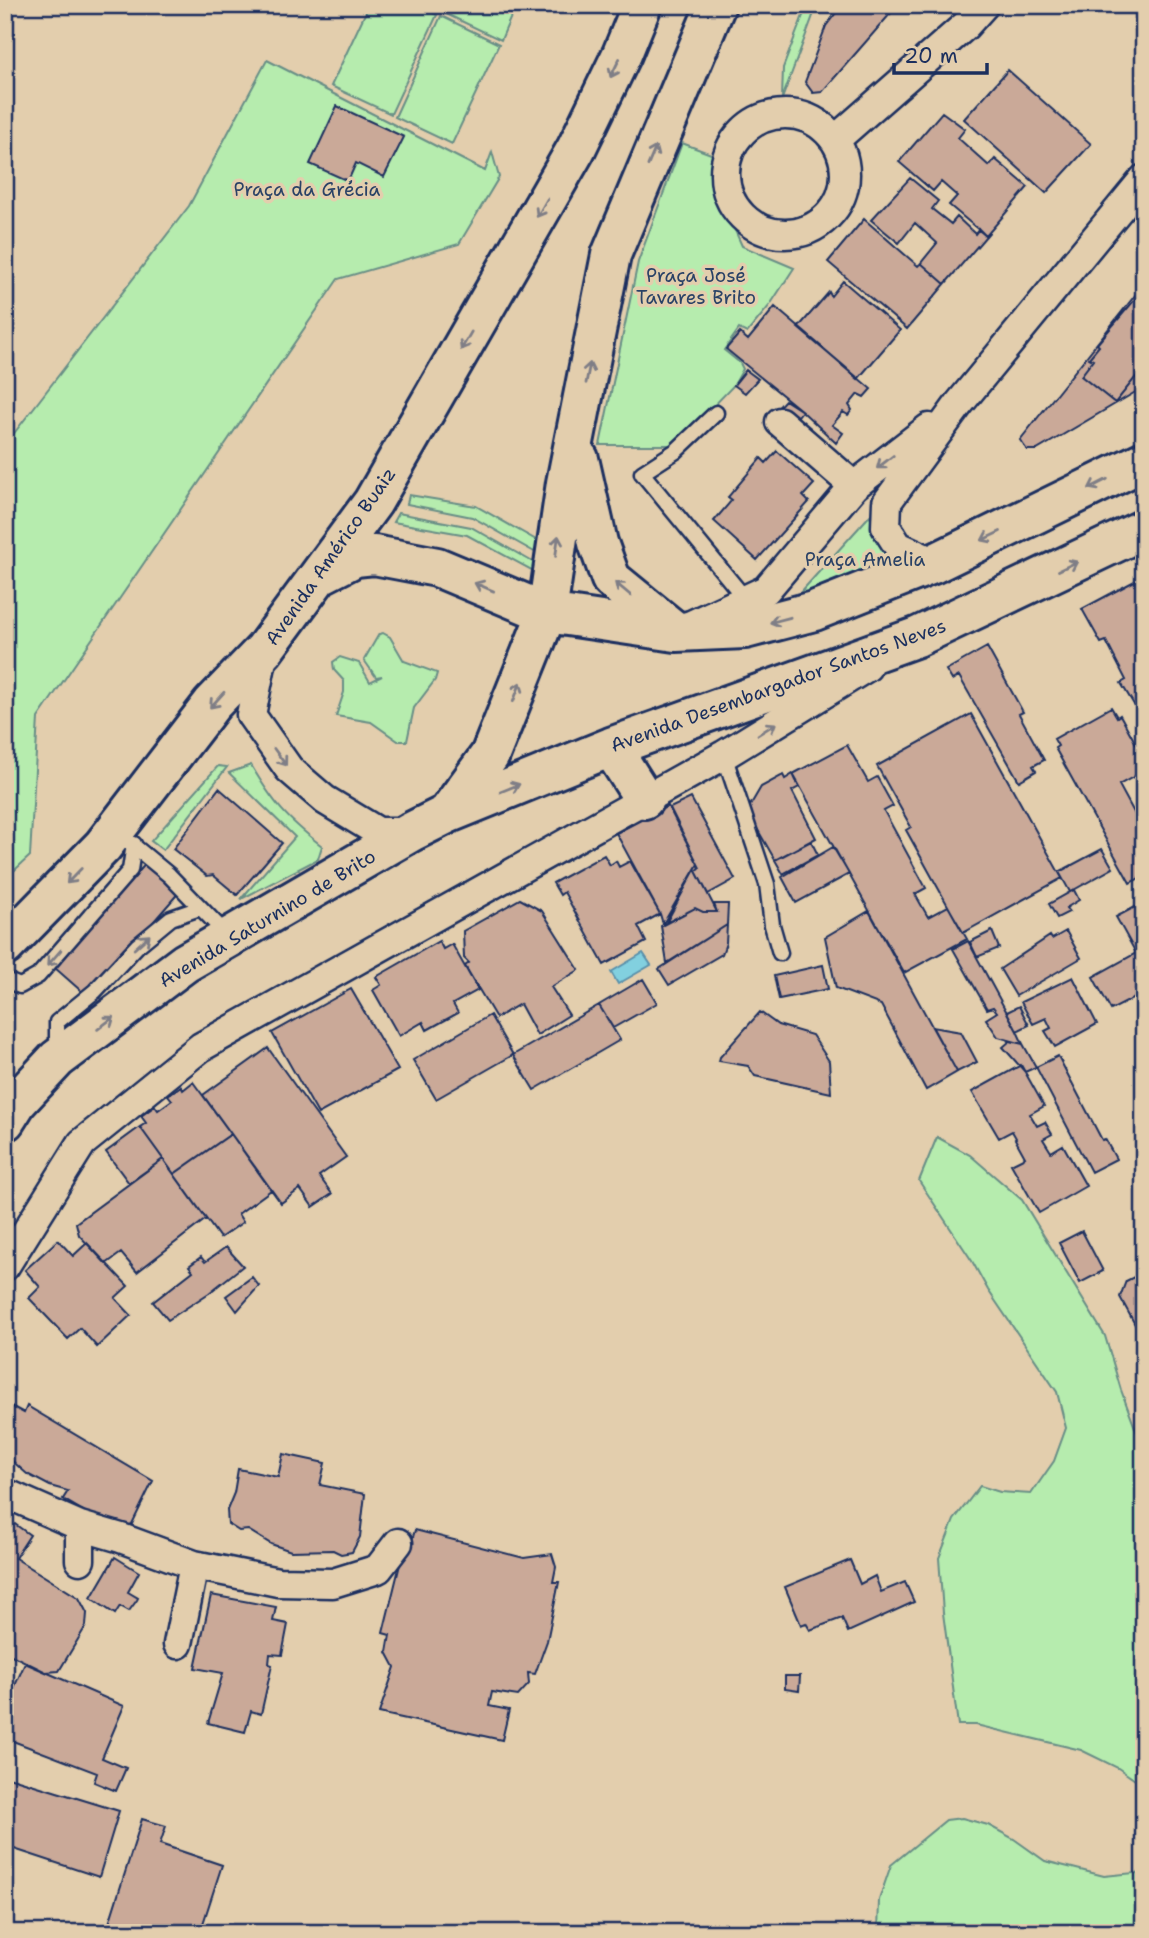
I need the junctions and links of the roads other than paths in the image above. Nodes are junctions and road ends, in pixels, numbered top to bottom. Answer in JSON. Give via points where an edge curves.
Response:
{"nodes":[{"id":1,"x":642,"y":5,"type":"edge"},
{"id":2,"x":716,"y":5,"type":"edge"},
{"id":3,"x":984,"y":5,"type":"edge"},
{"id":4,"x":835,"y":140,"type":"junction"},
{"id":5,"x":1144,"y":179,"type":"edge"},
{"id":6,"x":958,"y":404,"type":"junction"},
{"id":7,"x":716,"y":413,"type":"dead end"},
{"id":8,"x":780,"y":422,"type":"dead end"},
{"id":9,"x":575,"y":440,"type":"junction"},
{"id":10,"x":1144,"y":461,"type":"edge"},
{"id":11,"x":854,"y":486,"type":"junction"},
{"id":12,"x":1144,"y":530,"type":"edge"},
{"id":13,"x":935,"y":562,"type":"junction"},
{"id":14,"x":318,"y":576,"type":"junction"},
{"id":15,"x":747,"y":601,"type":"junction"},
{"id":16,"x":547,"y":613,"type":"junction"},
{"id":17,"x":676,"y":632,"type":"junction"},
{"id":18,"x":918,"y":636,"type":"junction"},
{"id":19,"x":264,"y":650,"type":"junction"},
{"id":20,"x":611,"y":747,"type":"junction"},
{"id":21,"x":724,"y":755,"type":"junction"},
{"id":22,"x":644,"y":799,"type":"junction"},
{"id":23,"x":447,"y":814,"type":"junction"},
{"id":24,"x":411,"y":832,"type":"junction"},
{"id":25,"x":124,"y":838,"type":"junction"},
{"id":26,"x":200,"y":908,"type":"junction"},
{"id":27,"x":230,"y":937,"type":"junction"},
{"id":28,"x":7,"y":943,"type":"edge"},
{"id":29,"x":780,"y":953,"type":"dead end"},
{"id":30,"x":5,"y":980,"type":"edge"},
{"id":31,"x":66,"y":1053,"type":"junction"},
{"id":32,"x":5,"y":1121,"type":"edge"},
{"id":33,"x":5,"y":1266,"type":"edge"},
{"id":34,"x":5,"y":1493,"type":"edge"},
{"id":35,"x":80,"y":1526,"type":"junction"},
{"id":36,"x":398,"y":1543,"type":"dead end"},
{"id":37,"x":80,"y":1560,"type":"dead end"},
{"id":38,"x":194,"y":1565,"type":"junction"},
{"id":39,"x":178,"y":1644,"type":"dead end"}],
"edges":[{"from":1,"to":14,"type":"main road","name":"Avenida Américo Buaiz","one_way":true,"via":[[562,173],[373,502]]},
{"from":9,"to":2,"type":"main road","one_way":true,"via":[[611,255]]},
{"from":3,"to":4,"type":"street"},
{"from":4,"to":4,"type":"street","via":[[805,117],[786,113],[749,125],[735,139],[724,175],[727,194],[738,212],[772,233],[793,234],[813,228],[841,199],[844,159]]},
{"from":5,"to":6,"type":"street"},
{"from":6,"to":11,"type":"street","one_way":true},
{"from":6,"to":13,"type":"street","via":[[887,502],[886,527],[898,546]]},
{"from":7,"to":15,"type":"lane","via":[[676,451],[642,473]]},
{"from":8,"to":11,"type":"street"},
{"from":16,"to":9,"type":"main road","one_way":true},
{"from":17,"to":9,"type":"main road","one_way":true,"via":[[611,579],[598,543]]},
{"from":10,"to":13,"type":"main road","one_way":true},
{"from":11,"to":15,"type":"street","via":[[766,590]]},
{"from":18,"to":12,"type":"main road","name":"Avenida Desembargador Santos Neves","one_way":true},
{"from":13,"to":17,"type":"main road","one_way":true,"via":[[814,611],[745,629]]},
{"from":16,"to":14,"type":"main road","one_way":true,"via":[[437,567],[374,555],[355,557]]},
{"from":14,"to":19,"type":"main road","name":"Avenida Américo Buaiz"},
{"from":15,"to":17,"type":"street"},
{"from":16,"to":17,"type":"main road"},
{"from":23,"to":16,"type":"main road","one_way":true,"via":[[490,755]]},
{"from":18,"to":20,"type":"main road","name":"Avenida Desembargador Santos Neves"},
{"from":21,"to":18,"type":"street","one_way":true},
{"from":19,"to":24,"type":"street","one_way":true,"via":[[251,715],[289,769],[325,800],[378,832]]},
{"from":19,"to":25,"type":"main road","name":"Avenida Américo Buaiz","one_way":true,"via":[[212,704]]},
{"from":20,"to":22,"type":"main road"},
{"from":23,"to":20,"type":"main road","name":"Avenida Desembargador Santos Neves","one_way":true},
{"from":21,"to":22,"type":"street"},
{"from":21,"to":29,"type":"lane","via":[[767,884]]},
{"from":22,"to":33,"type":"street","via":[[201,1047],[82,1143]]},
{"from":23,"to":24,"type":"main road","name":"Avenida Saturnino de Brito"},
{"from":24,"to":27,"type":"main road","name":"Avenida Saturnino de Brito"},
{"from":25,"to":26,"type":"lane"},
{"from":25,"to":28,"type":"main road","name":"Avenida Américo Buaiz","one_way":true,"via":[[103,846]]},
{"from":25,"to":30,"type":"lane","one_way":true,"via":[[130,870],[38,976],[20,986]]},
{"from":26,"to":27,"type":"lane"},
{"from":31,"to":26,"type":"lane","one_way":true,"via":[[57,1038],[57,1022],[171,918]]},
{"from":31,"to":27,"type":"main road","name":"Avenida Saturnino de Brito","one_way":true,"via":[[186,963]]},
{"from":31,"to":32,"type":"main road","name":"Avenida Saturnino de Brito","via":[[17,1102]]},
{"from":34,"to":35,"type":"street"},
{"from":35,"to":37,"type":"street"},
{"from":35,"to":38,"type":"street"},
{"from":36,"to":38,"type":"street","via":[[378,1569],[333,1583],[278,1582]]},
{"from":38,"to":39,"type":"street"}]}
